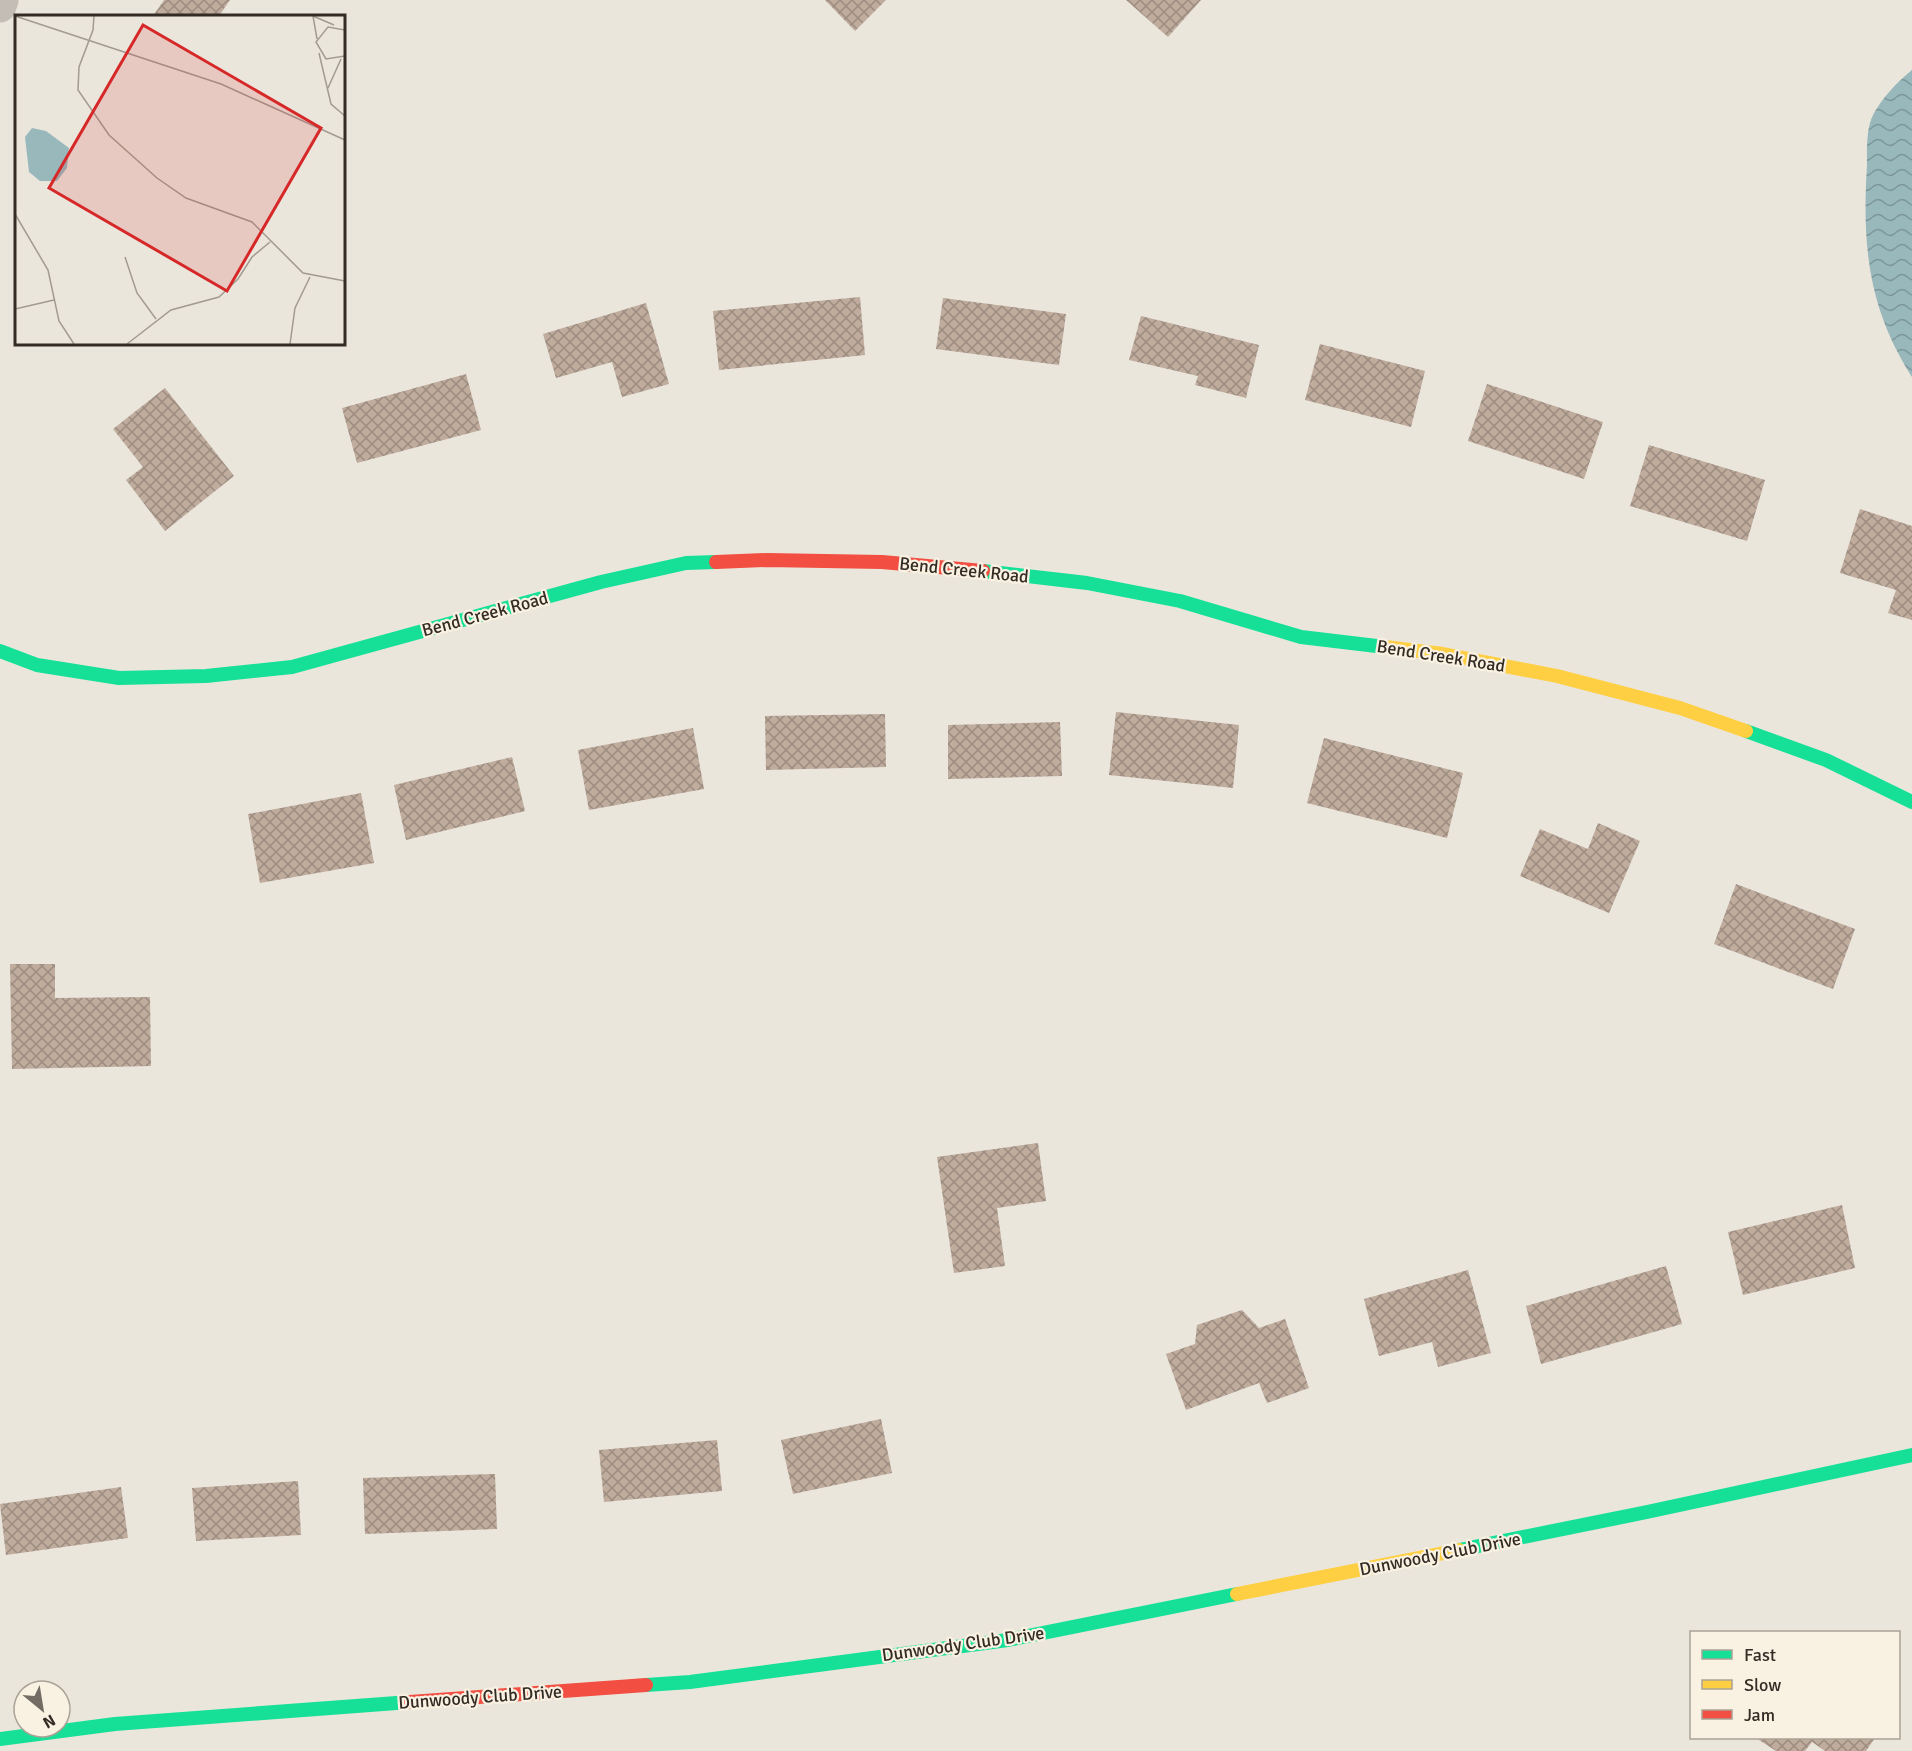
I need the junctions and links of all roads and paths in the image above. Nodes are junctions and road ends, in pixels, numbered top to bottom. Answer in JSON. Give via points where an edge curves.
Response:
{"nodes":[{"id":1,"x":2,"y":0,"type":"edge"},
{"id":2,"x":0,"y":6,"type":"edge"},
{"id":3,"x":0,"y":651,"type":"edge"},
{"id":4,"x":1912,"y":802,"type":"edge"},
{"id":5,"x":1912,"y":1455,"type":"edge"},
{"id":6,"x":0,"y":1739,"type":"edge"}],
"edges":[{"from":1,"to":2,"type":"street"},
{"from":3,"to":4,"type":"street","name":"Bend Creek Road","via":[[38,665],[119,678],[216,675],[292,667],[602,582],[686,563],[882,562],[1087,583],[1180,601],[1301,637],[1443,654],[1557,676],[1680,708],[1826,760]]},
{"from":5,"to":6,"type":"street","name":"Dunwoody Club Drive","via":[[1008,1640],[690,1682],[115,1724]]}]}
